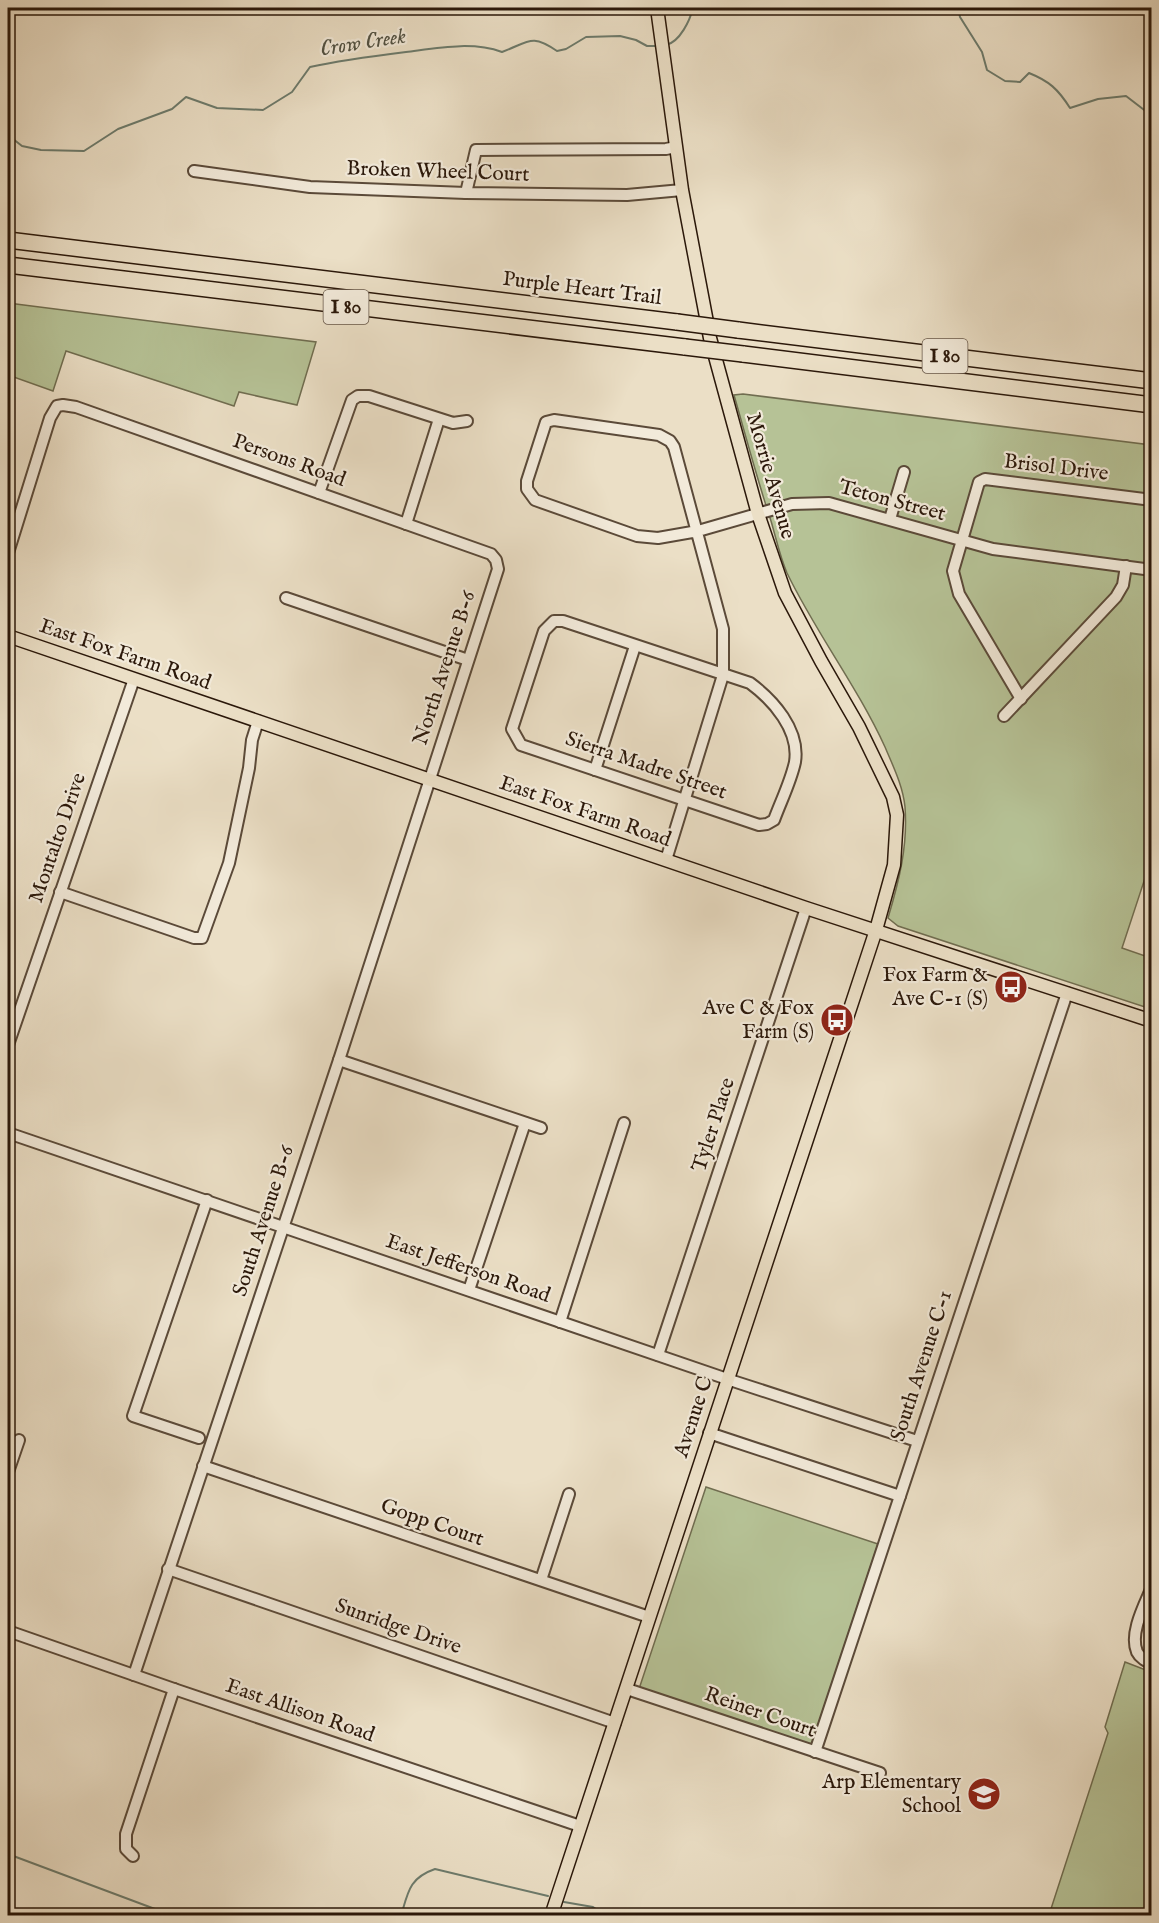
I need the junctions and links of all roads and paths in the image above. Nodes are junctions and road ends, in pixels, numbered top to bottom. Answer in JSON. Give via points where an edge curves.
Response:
{"nodes":[{"id":1,"x":657,"y":8,"type":"edge"},
{"id":2,"x":676,"y":147,"type":"junction"},
{"id":3,"x":194,"y":171,"type":"dead end"},
{"id":4,"x":682,"y":190,"type":"junction"},
{"id":5,"x":466,"y":193,"type":"junction"},
{"id":6,"x":8,"y":235,"type":"edge"},
{"id":7,"x":8,"y":240,"type":"edge"},
{"id":8,"x":88,"y":249,"type":"junction"},
{"id":9,"x":8,"y":265,"type":"edge"},
{"id":10,"x":1152,"y":381,"type":"edge"},
{"id":11,"x":1152,"y":405,"type":"edge"},
{"id":12,"x":440,"y":419,"type":"junction"},
{"id":13,"x":467,"y":421,"type":"dead end"},
{"id":14,"x":904,"y":472,"type":"dead end"},
{"id":15,"x":319,"y":494,"type":"junction"},
{"id":16,"x":1152,"y":500,"type":"edge"},
{"id":17,"x":758,"y":514,"type":"junction"},
{"id":18,"x":890,"y":519,"type":"junction"},
{"id":19,"x":406,"y":524,"type":"junction"},
{"id":20,"x":698,"y":531,"type":"junction"},
{"id":21,"x":961,"y":540,"type":"junction"},
{"id":22,"x":8,"y":553,"type":"edge"},
{"id":23,"x":1126,"y":566,"type":"junction"},
{"id":24,"x":498,"y":569,"type":"joint"},
{"id":25,"x":1152,"y":570,"type":"edge"},
{"id":26,"x":286,"y":598,"type":"dead end"},
{"id":27,"x":8,"y":636,"type":"edge"},
{"id":28,"x":635,"y":645,"type":"junction"},
{"id":29,"x":468,"y":660,"type":"junction"},
{"id":30,"x":723,"y":675,"type":"junction"},
{"id":31,"x":134,"y":679,"type":"junction"},
{"id":32,"x":1021,"y":699,"type":"junction"},
{"id":33,"x":1004,"y":716,"type":"dead end"},
{"id":34,"x":258,"y":721,"type":"junction"},
{"id":35,"x":595,"y":770,"type":"junction"},
{"id":36,"x":430,"y":780,"type":"junction"},
{"id":37,"x":685,"y":800,"type":"junction"},
{"id":38,"x":666,"y":860,"type":"junction"},
{"id":39,"x":60,"y":892,"type":"junction"},
{"id":40,"x":807,"y":908,"type":"junction"},
{"id":41,"x":876,"y":930,"type":"junction"},
{"id":42,"x":1066,"y":993,"type":"junction"},
{"id":43,"x":1152,"y":1021,"type":"edge"},
{"id":44,"x":8,"y":1045,"type":"edge"},
{"id":45,"x":339,"y":1060,"type":"junction"},
{"id":46,"x":525,"y":1123,"type":"junction"},
{"id":47,"x":624,"y":1123,"type":"dead end"},
{"id":48,"x":540,"y":1128,"type":"dead end"},
{"id":49,"x":8,"y":1133,"type":"edge"},
{"id":50,"x":207,"y":1200,"type":"junction"},
{"id":51,"x":283,"y":1226,"type":"junction"},
{"id":52,"x":469,"y":1290,"type":"junction"},
{"id":53,"x":560,"y":1322,"type":"junction"},
{"id":54,"x":658,"y":1355,"type":"junction"},
{"id":55,"x":727,"y":1379,"type":"junction"},
{"id":56,"x":710,"y":1433,"type":"junction"},
{"id":57,"x":199,"y":1438,"type":"dead end"},
{"id":58,"x":18,"y":1440,"type":"dead end"},
{"id":59,"x":917,"y":1442,"type":"junction"},
{"id":60,"x":203,"y":1466,"type":"junction"},
{"id":61,"x":8,"y":1472,"type":"edge"},
{"id":62,"x":569,"y":1494,"type":"dead end"},
{"id":63,"x":900,"y":1496,"type":"junction"},
{"id":64,"x":168,"y":1569,"type":"junction"},
{"id":65,"x":541,"y":1580,"type":"junction"},
{"id":66,"x":1152,"y":1587,"type":"edge"},
{"id":67,"x":649,"y":1617,"type":"junction"},
{"id":68,"x":8,"y":1631,"type":"edge"},
{"id":69,"x":1152,"y":1664,"type":"edge"},
{"id":70,"x":134,"y":1675,"type":"junction"},
{"id":71,"x":174,"y":1689,"type":"junction"},
{"id":72,"x":627,"y":1689,"type":"junction"},
{"id":73,"x":615,"y":1723,"type":"junction"},
{"id":74,"x":815,"y":1752,"type":"junction"},
{"id":75,"x":880,"y":1773,"type":"dead end"},
{"id":76,"x":580,"y":1826,"type":"junction"},
{"id":77,"x":133,"y":1856,"type":"dead end"},
{"id":78,"x":551,"y":1916,"type":"edge"}],
"edges":[{"from":1,"to":2,"type":"main road","name":"Morrie Avenue"},
{"from":2,"to":4,"type":"main road","name":"Morrie Avenue"},
{"from":2,"to":5,"type":"street","via":[[476,150]]},
{"from":3,"to":5,"type":"street","name":"Broken Wheel Court","via":[[310,187]]},
{"from":4,"to":5,"type":"street","name":"Broken Wheel Court","via":[[627,195]]},
{"from":4,"to":17,"type":"main road","name":"Morrie Avenue","via":[[711,338]]},
{"from":6,"to":8,"type":"highway"},
{"from":7,"to":8,"type":"highway","name":"Purple Heart Trail","number":"I 80"},
{"from":8,"to":10,"type":"highway","name":"Purple Heart Trail","number":"I 80","bridge":true},
{"from":9,"to":11,"type":"highway","number":"I 80","bridge":true},
{"from":12,"to":13,"type":"street","via":[[453,423]]},
{"from":12,"to":15,"type":"street","via":[[369,396],[357,396],[352,400]]},
{"from":12,"to":19,"type":"street"},
{"from":14,"to":18,"type":"street"},
{"from":15,"to":19,"type":"street","name":"Persons Road"},
{"from":15,"to":22,"type":"street","name":"Persons Road","via":[[76,407],[57,406]]},
{"from":16,"to":21,"type":"street","name":"Brisol Drive","via":[[982,479]]},
{"from":17,"to":18,"type":"street","name":"Teton Street","via":[[792,504],[829,503]]},
{"from":17,"to":20,"type":"street","name":"Teton Street"},
{"from":17,"to":41,"type":"main road","name":"Morrie Avenue","via":[[785,592],[893,796],[897,815],[894,865]]},
{"from":18,"to":21,"type":"street","name":"Teton Street"},
{"from":19,"to":24,"type":"street","name":"Persons Road","via":[[491,554]]},
{"from":20,"to":20,"type":"street","name":"Teton Street","via":[[670,441],[659,435],[546,422],[527,481],[527,489],[535,500],[637,536],[658,538]]},
{"from":20,"to":30,"type":"street","via":[[723,629]]},
{"from":21,"to":23,"type":"street","name":"Teton Street","via":[[993,549]]},
{"from":21,"to":32,"type":"street","name":"Brisol Drive","via":[[952,571],[955,585]]},
{"from":23,"to":25,"type":"street","name":"Teton Street"},
{"from":23,"to":32,"type":"street","via":[[1116,597]]},
{"from":24,"to":29,"type":"street","name":"North Avenue B-6"},
{"from":26,"to":29,"type":"street"},
{"from":27,"to":31,"type":"main road","name":"East Fox Farm Road"},
{"from":28,"to":30,"type":"street"},
{"from":28,"to":35,"type":"street"},
{"from":28,"to":35,"type":"street","name":"Sierra Madre Street","via":[[554,621],[544,631],[512,729],[521,745]]},
{"from":29,"to":36,"type":"street","name":"North Avenue B-6"},
{"from":30,"to":37,"type":"street"},
{"from":30,"to":37,"type":"street","name":"Sierra Madre Street","via":[[750,683],[777,707],[795,742],[795,761],[774,820],[759,825]]},
{"from":31,"to":34,"type":"main road","name":"East Fox Farm Road"},
{"from":31,"to":39,"type":"street","name":"Montalto Drive"},
{"from":32,"to":33,"type":"street"},
{"from":34,"to":36,"type":"main road","name":"East Fox Farm Road"},
{"from":34,"to":39,"type":"street","via":[[229,863],[202,938]]},
{"from":35,"to":37,"type":"street","name":"Sierra Madre Street"},
{"from":36,"to":38,"type":"main road","name":"East Fox Farm Road"},
{"from":36,"to":45,"type":"street","name":"South Avenue B-6"},
{"from":37,"to":38,"type":"street"},
{"from":38,"to":40,"type":"main road","name":"East Fox Farm Road"},
{"from":39,"to":44,"type":"street","name":"Montalto Drive"},
{"from":40,"to":41,"type":"main road","name":"East Fox Farm Road"},
{"from":40,"to":54,"type":"street","name":"Tyler Place"},
{"from":41,"to":42,"type":"main road","name":"East Fox Farm Road"},
{"from":41,"to":55,"type":"main road","name":"Avenue C"},
{"from":42,"to":43,"type":"main road","name":"East Fox Farm Road"},
{"from":42,"to":59,"type":"street","name":"South Avenue C-1"},
{"from":45,"to":46,"type":"street"},
{"from":45,"to":51,"type":"street","name":"South Avenue B-6"},
{"from":46,"to":48,"type":"street"},
{"from":46,"to":52,"type":"street"},
{"from":47,"to":53,"type":"street"},
{"from":49,"to":50,"type":"street","name":"East Jefferson Road"},
{"from":50,"to":51,"type":"street","name":"East Jefferson Road"},
{"from":50,"to":57,"type":"street","via":[[133,1416]]},
{"from":51,"to":52,"type":"street","name":"East Jefferson Road"},
{"from":51,"to":60,"type":"street","name":"South Avenue B-6"},
{"from":52,"to":53,"type":"street","name":"East Jefferson Road"},
{"from":53,"to":54,"type":"street","name":"East Jefferson Road"},
{"from":54,"to":55,"type":"street","name":"East Jefferson Road"},
{"from":55,"to":56,"type":"main road","name":"Avenue C"},
{"from":55,"to":59,"type":"street","name":"East Jefferson Road"},
{"from":56,"to":63,"type":"street"},
{"from":56,"to":67,"type":"main road","name":"Avenue C"},
{"from":58,"to":61,"type":"street"},
{"from":59,"to":63,"type":"street","name":"South Avenue C-1"},
{"from":60,"to":64,"type":"street","name":"South Avenue B-6"},
{"from":60,"to":65,"type":"street","name":"Gopp Court"},
{"from":62,"to":65,"type":"street"},
{"from":63,"to":74,"type":"street","name":"South Avenue C-1"},
{"from":64,"to":70,"type":"street","name":"South Avenue B-6"},
{"from":64,"to":73,"type":"street","name":"Sunridge Drive"},
{"from":65,"to":67,"type":"street","name":"Gopp Court"},
{"from":66,"to":69,"type":"street","via":[[1135,1641],[1137,1652]]},
{"from":67,"to":72,"type":"main road","name":"Avenue C"},
{"from":68,"to":70,"type":"street","name":"East Allison Road"},
{"from":70,"to":71,"type":"street","name":"East Allison Road"},
{"from":71,"to":76,"type":"street","name":"East Allison Road"},
{"from":71,"to":77,"type":"street","via":[[126,1834],[126,1849]]},
{"from":72,"to":73,"type":"main road","name":"Avenue C"},
{"from":72,"to":74,"type":"street","name":"Reiner Court"},
{"from":73,"to":76,"type":"main road","name":"Avenue C"},
{"from":74,"to":75,"type":"street","name":"Reiner Court"},
{"from":76,"to":78,"type":"main road","name":"Avenue C"}]}
